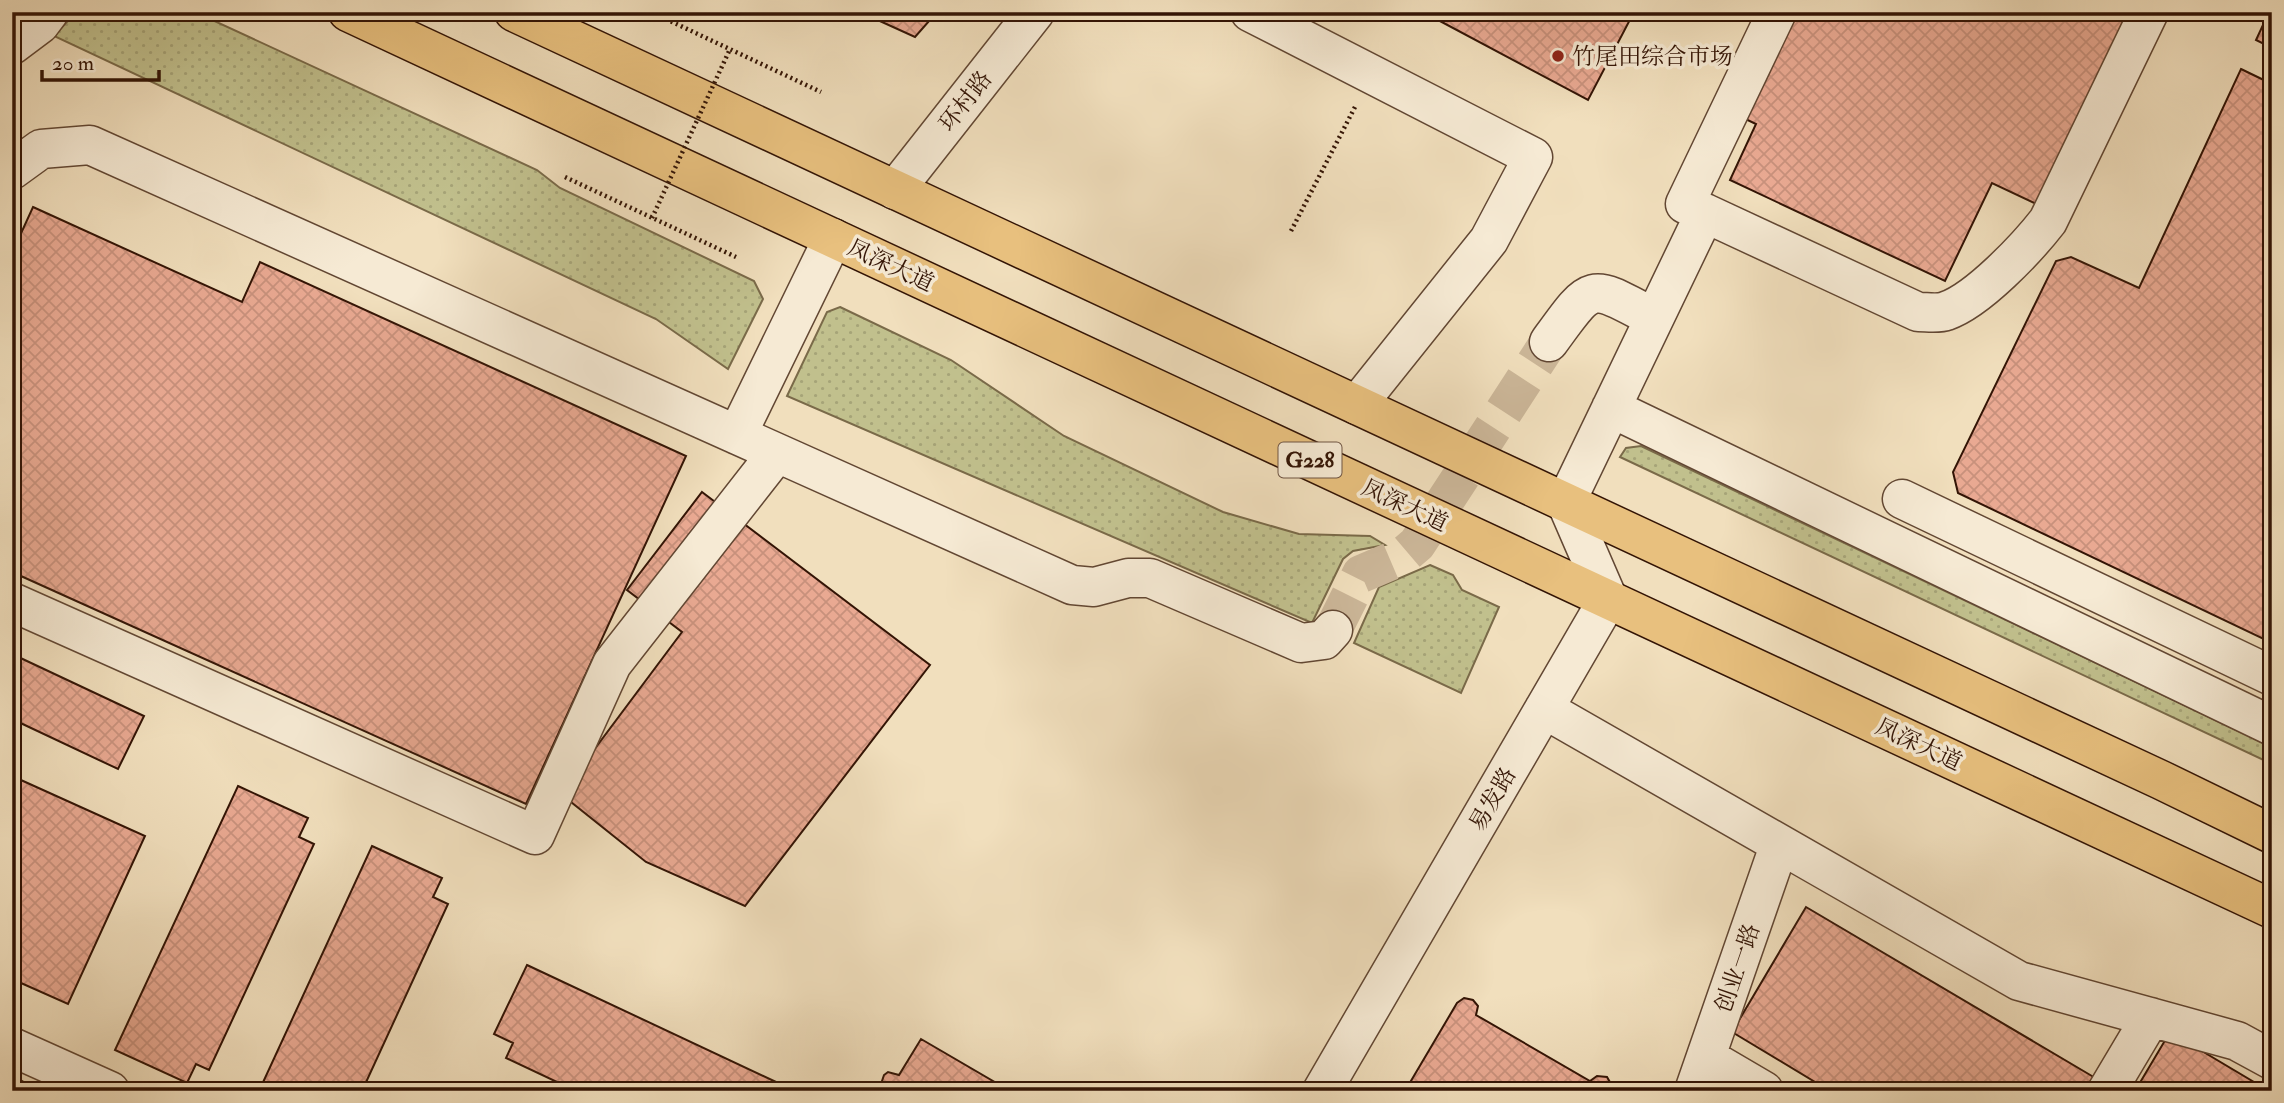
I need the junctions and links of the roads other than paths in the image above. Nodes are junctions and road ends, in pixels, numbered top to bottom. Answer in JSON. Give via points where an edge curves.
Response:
{"nodes":[{"id":1,"x":49,"y":12,"type":"edge"},
{"id":2,"x":348,"y":12,"type":"edge"},
{"id":3,"x":514,"y":12,"type":"edge"},
{"id":4,"x":1035,"y":12,"type":"edge"},
{"id":5,"x":1250,"y":12,"type":"edge"},
{"id":6,"x":1777,"y":12,"type":"edge"},
{"id":7,"x":2149,"y":12,"type":"edge"},
{"id":8,"x":12,"y":45,"type":"edge"},
{"id":9,"x":12,"y":170,"type":"edge"},
{"id":10,"x":895,"y":190,"type":"junction"},
{"id":11,"x":1705,"y":213,"type":"junction"},
{"id":12,"x":833,"y":238,"type":"junction"},
{"id":13,"x":1654,"y":318,"type":"junction"},
{"id":14,"x":1549,"y":342,"type":"tunnel mouth"},
{"id":15,"x":1357,"y":405,"type":"junction"},
{"id":16,"x":1611,"y":408,"type":"junction"},
{"id":17,"x":737,"y":435,"type":"junction"},
{"id":18,"x":777,"y":453,"type":"junction"},
{"id":19,"x":1902,"y":499,"type":"dead end"},
{"id":20,"x":1566,"y":502,"type":"junction"},
{"id":21,"x":1608,"y":599,"type":"junction"},
{"id":22,"x":12,"y":602,"type":"edge"},
{"id":23,"x":1333,"y":630,"type":"tunnel mouth"},
{"id":24,"x":2272,"y":676,"type":"edge"},
{"id":25,"x":1544,"y":709,"type":"junction"},
{"id":26,"x":2272,"y":726,"type":"edge"},
{"id":27,"x":2272,"y":834,"type":"edge"},
{"id":28,"x":1779,"y":846,"type":"junction"},
{"id":29,"x":2272,"y":909,"type":"edge"},
{"id":30,"x":2151,"y":1017,"type":"junction"},
{"id":31,"x":12,"y":1047,"type":"edge"},
{"id":32,"x":2272,"y":1060,"type":"edge"},
{"id":33,"x":1700,"y":1074,"type":"edge"},
{"id":34,"x":66,"y":1082,"type":"edge"},
{"id":35,"x":110,"y":1091,"type":"edge"},
{"id":36,"x":1321,"y":1091,"type":"edge"},
{"id":37,"x":1764,"y":1091,"type":"edge"},
{"id":38,"x":2108,"y":1091,"type":"edge"}],
"edges":[{"from":1,"to":8,"type":"street"},
{"from":2,"to":12,"type":"highway","name":"凤深大道","number":"G228"},
{"from":3,"to":10,"type":"highway"},
{"from":4,"to":10,"type":"street","name":"环村路"},
{"from":5,"to":15,"type":"street","via":[[1533,157],[1489,240]]},
{"from":6,"to":11,"type":"street","via":[[1685,204]]},
{"from":7,"to":11,"type":"street","via":[[2048,220],[2031,243],[1964,304],[1942,313],[1918,312]]},
{"from":9,"to":17,"type":"street","via":[[41,149],[90,145]]},
{"from":10,"to":15,"type":"highway"},
{"from":11,"to":13,"type":"street"},
{"from":12,"to":17,"type":"street"},
{"from":12,"to":21,"type":"highway","name":"凤深大道","number":"G228"},
{"from":13,"to":14,"type":"street","via":[[1612,295],[1594,293],[1578,301]]},
{"from":13,"to":16,"type":"street"},
{"from":15,"to":20,"type":"highway"},
{"from":16,"to":20,"type":"street"},
{"from":16,"to":26,"type":"street"},
{"from":17,"to":18,"type":"street"},
{"from":18,"to":22,"type":"street","via":[[612,664],[534,835]]},
{"from":18,"to":23,"type":"street","via":[[1072,585],[1094,587],[1150,578],[1301,643],[1324,640]]},
{"from":19,"to":24,"type":"street"},
{"from":20,"to":21,"type":"street"},
{"from":20,"to":27,"type":"highway"},
{"from":21,"to":25,"type":"street","name":"易发路"},
{"from":21,"to":29,"type":"highway","name":"凤深大道","number":"G228"},
{"from":25,"to":28,"type":"street"},
{"from":25,"to":36,"type":"street","name":"易发路"},
{"from":28,"to":30,"type":"street","via":[[2019,981]]},
{"from":28,"to":33,"type":"street","name":"创业一路"},
{"from":30,"to":32,"type":"street","via":[[2237,1041]]},
{"from":30,"to":38,"type":"street"},
{"from":31,"to":34,"type":"street"},
{"from":33,"to":37,"type":"street"},
{"from":34,"to":35,"type":"street"}]}
